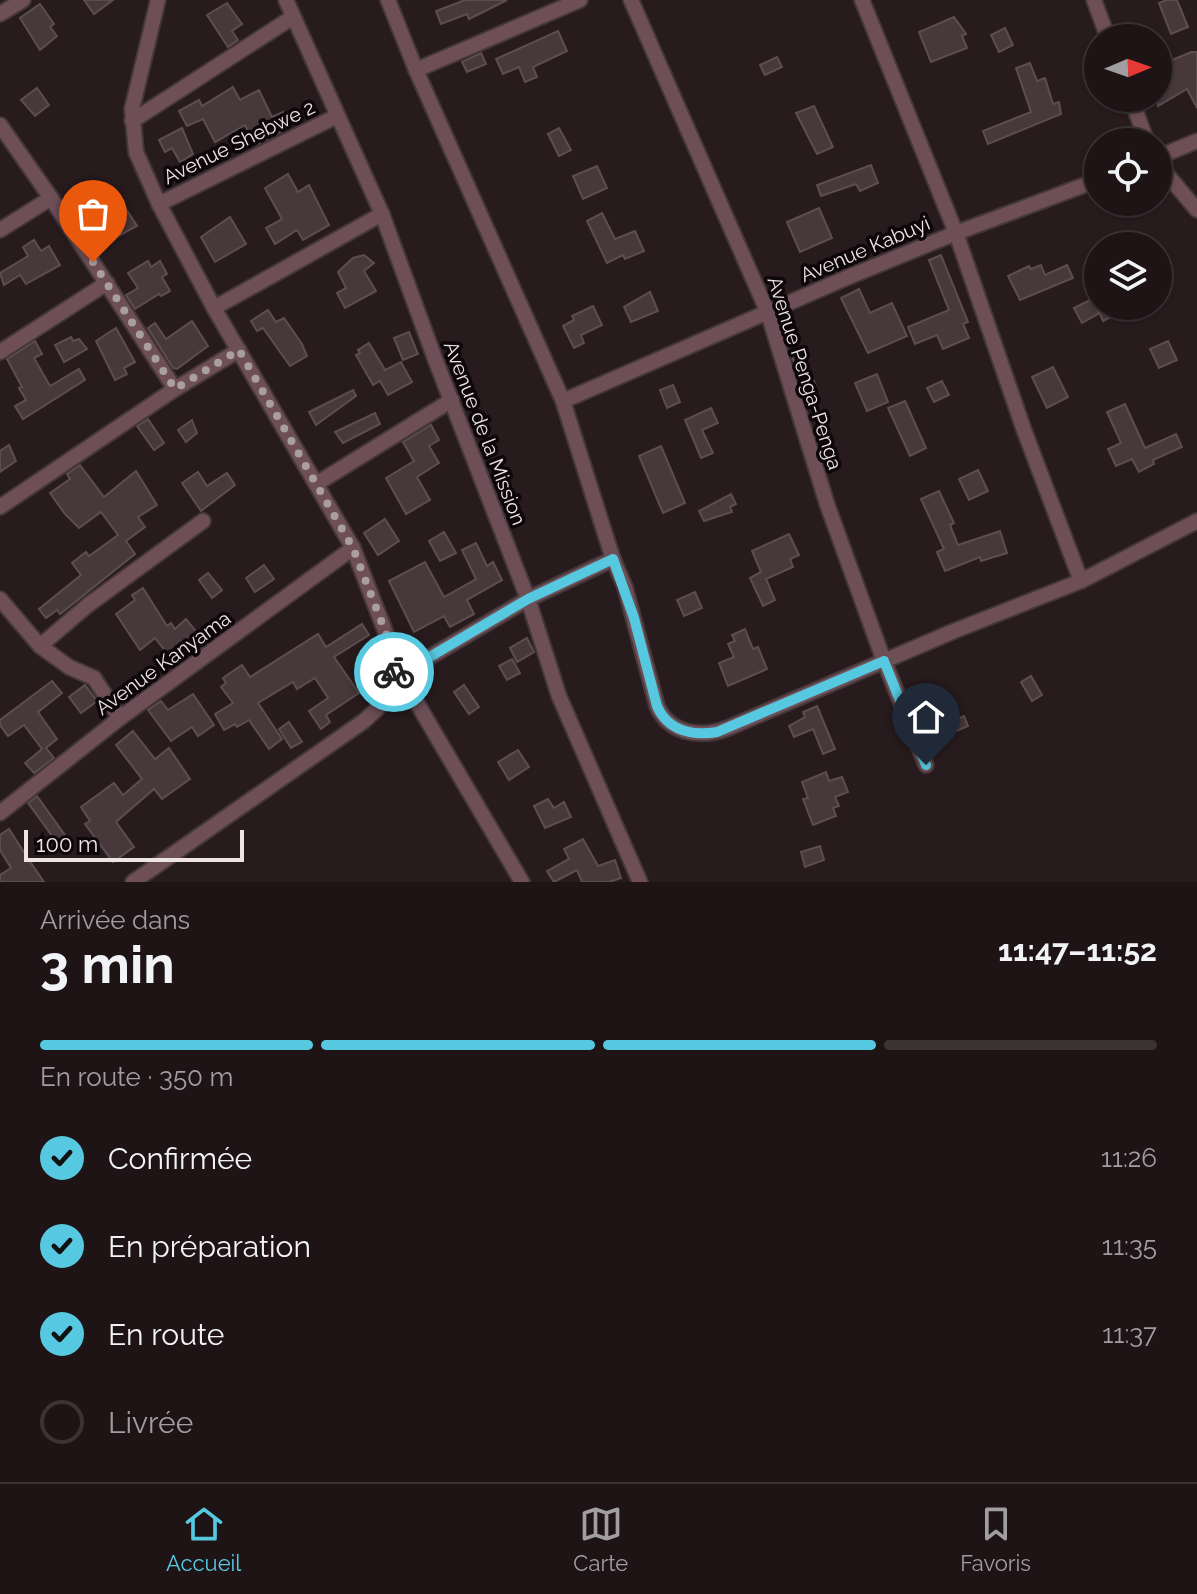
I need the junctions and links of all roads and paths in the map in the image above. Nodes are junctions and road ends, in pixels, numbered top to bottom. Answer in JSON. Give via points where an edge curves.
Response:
{"nodes":[{"id":1,"x":23,"y":0,"type":"edge"},
{"id":2,"x":158,"y":0,"type":"edge"},
{"id":3,"x":286,"y":0,"type":"edge"},
{"id":4,"x":388,"y":0,"type":"edge"},
{"id":5,"x":580,"y":0,"type":"edge"},
{"id":6,"x":631,"y":0,"type":"edge"},
{"id":7,"x":862,"y":0,"type":"edge"},
{"id":8,"x":1094,"y":0,"type":"edge"},
{"id":9,"x":0,"y":14,"type":"edge"},
{"id":10,"x":293,"y":17,"type":"junction"},
{"id":11,"x":1103,"y":24,"type":"edge"},
{"id":12,"x":416,"y":70,"type":"junction"},
{"id":13,"x":337,"y":116,"type":"junction"},
{"id":14,"x":132,"y":121,"type":"junction"},
{"id":15,"x":0,"y":125,"type":"edge"},
{"id":16,"x":1197,"y":141,"type":"edge"},
{"id":17,"x":1172,"y":151,"type":"edge"},
{"id":18,"x":1172,"y":181,"type":"edge"},
{"id":19,"x":1084,"y":185,"type":"edge"},
{"id":20,"x":51,"y":198,"type":"junction"},
{"id":21,"x":159,"y":204,"type":"junction"},
{"id":22,"x":1197,"y":210,"type":"edge"},
{"id":23,"x":382,"y":214,"type":"junction"},
{"id":24,"x":0,"y":230,"type":"edge"},
{"id":25,"x":956,"y":233,"type":"junction"},
{"id":26,"x":107,"y":283,"type":"junction"},
{"id":27,"x":214,"y":308,"type":"junction"},
{"id":28,"x":768,"y":313,"type":"junction"},
{"id":29,"x":239,"y":350,"type":"junction"},
{"id":30,"x":0,"y":352,"type":"edge"},
{"id":31,"x":175,"y":389,"type":"junction"},
{"id":32,"x":452,"y":400,"type":"junction"},
{"id":33,"x":563,"y":401,"type":"junction"},
{"id":34,"x":316,"y":484,"type":"junction"},
{"id":35,"x":0,"y":507,"type":"edge"},
{"id":36,"x":203,"y":521,"type":"dead end"},
{"id":37,"x":1197,"y":521,"type":"edge"},
{"id":38,"x":353,"y":548,"type":"junction"},
{"id":39,"x":613,"y":559,"type":"junction"},
{"id":40,"x":1081,"y":581,"type":"junction"},
{"id":41,"x":0,"y":599,"type":"edge"},
{"id":42,"x":528,"y":599,"type":"junction"},
{"id":43,"x":40,"y":646,"type":"junction"},
{"id":44,"x":884,"y":661,"type":"junction"},
{"id":45,"x":397,"y":676,"type":"junction"},
{"id":46,"x":120,"y":718,"type":"junction"},
{"id":47,"x":926,"y":765,"type":"dead end"},
{"id":48,"x":0,"y":813,"type":"edge"},
{"id":49,"x":133,"y":882,"type":"edge"},
{"id":50,"x":522,"y":882,"type":"edge"},
{"id":51,"x":640,"y":882,"type":"edge"}],
"edges":[{"from":1,"to":9,"type":"street"},
{"from":2,"to":14,"type":"street"},
{"from":3,"to":10,"type":"street","name":"Avenue de la Mission"},
{"from":4,"to":12,"type":"street"},
{"from":5,"to":12,"type":"street"},
{"from":6,"to":28,"type":"street","name":"Avenue Penga-Penga"},
{"from":7,"to":25,"type":"street"},
{"from":8,"to":11,"type":"street"},
{"from":10,"to":13,"type":"street","name":"Avenue de la Mission"},
{"from":10,"to":14,"type":"street"},
{"from":12,"to":33,"type":"street"},
{"from":13,"to":21,"type":"street","name":"Avenue Shebwe 2"},
{"from":13,"to":23,"type":"street","name":"Avenue de la Mission"},
{"from":14,"to":21,"type":"street","via":[[136,152]]},
{"from":15,"to":20,"type":"street"},
{"from":16,"to":17,"type":"street"},
{"from":18,"to":22,"type":"street"},
{"from":19,"to":25,"type":"street","name":"Avenue Kabuyi"},
{"from":20,"to":24,"type":"street"},
{"from":20,"to":26,"type":"street"},
{"from":21,"to":27,"type":"street"},
{"from":23,"to":27,"type":"street"},
{"from":23,"to":32,"type":"street","name":"Avenue de la Mission"},
{"from":25,"to":28,"type":"street","name":"Avenue Kabuyi"},
{"from":25,"to":40,"type":"street"},
{"from":26,"to":30,"type":"street"},
{"from":26,"to":31,"type":"street"},
{"from":27,"to":29,"type":"street"},
{"from":28,"to":33,"type":"street","name":"Avenue Kabuyi"},
{"from":28,"to":44,"type":"street","name":"Avenue Penga-Penga","via":[[827,504]]},
{"from":29,"to":31,"type":"street"},
{"from":29,"to":34,"type":"street"},
{"from":31,"to":35,"type":"street"},
{"from":32,"to":34,"type":"street"},
{"from":32,"to":42,"type":"street","name":"Avenue de la Mission"},
{"from":33,"to":39,"type":"street"},
{"from":34,"to":38,"type":"street"},
{"from":36,"to":43,"type":"street"},
{"from":37,"to":40,"type":"street"},
{"from":38,"to":45,"type":"street"},
{"from":38,"to":46,"type":"street","name":"Avenue Kanyama"},
{"from":39,"to":42,"type":"street"},
{"from":39,"to":44,"type":"street","via":[[657,706],[682,731],[717,732]]},
{"from":40,"to":44,"type":"street"},
{"from":41,"to":43,"type":"street"},
{"from":42,"to":45,"type":"street"},
{"from":42,"to":51,"type":"street","name":"Avenue de la Mission","via":[[559,696]]},
{"from":43,"to":46,"type":"street","via":[[94,678]]},
{"from":44,"to":47,"type":"street","name":"Avenue Penga-Penga"},
{"from":45,"to":49,"type":"street","via":[[364,721]]},
{"from":45,"to":50,"type":"street"},
{"from":46,"to":48,"type":"street","name":"Avenue Kanyama"}]}
